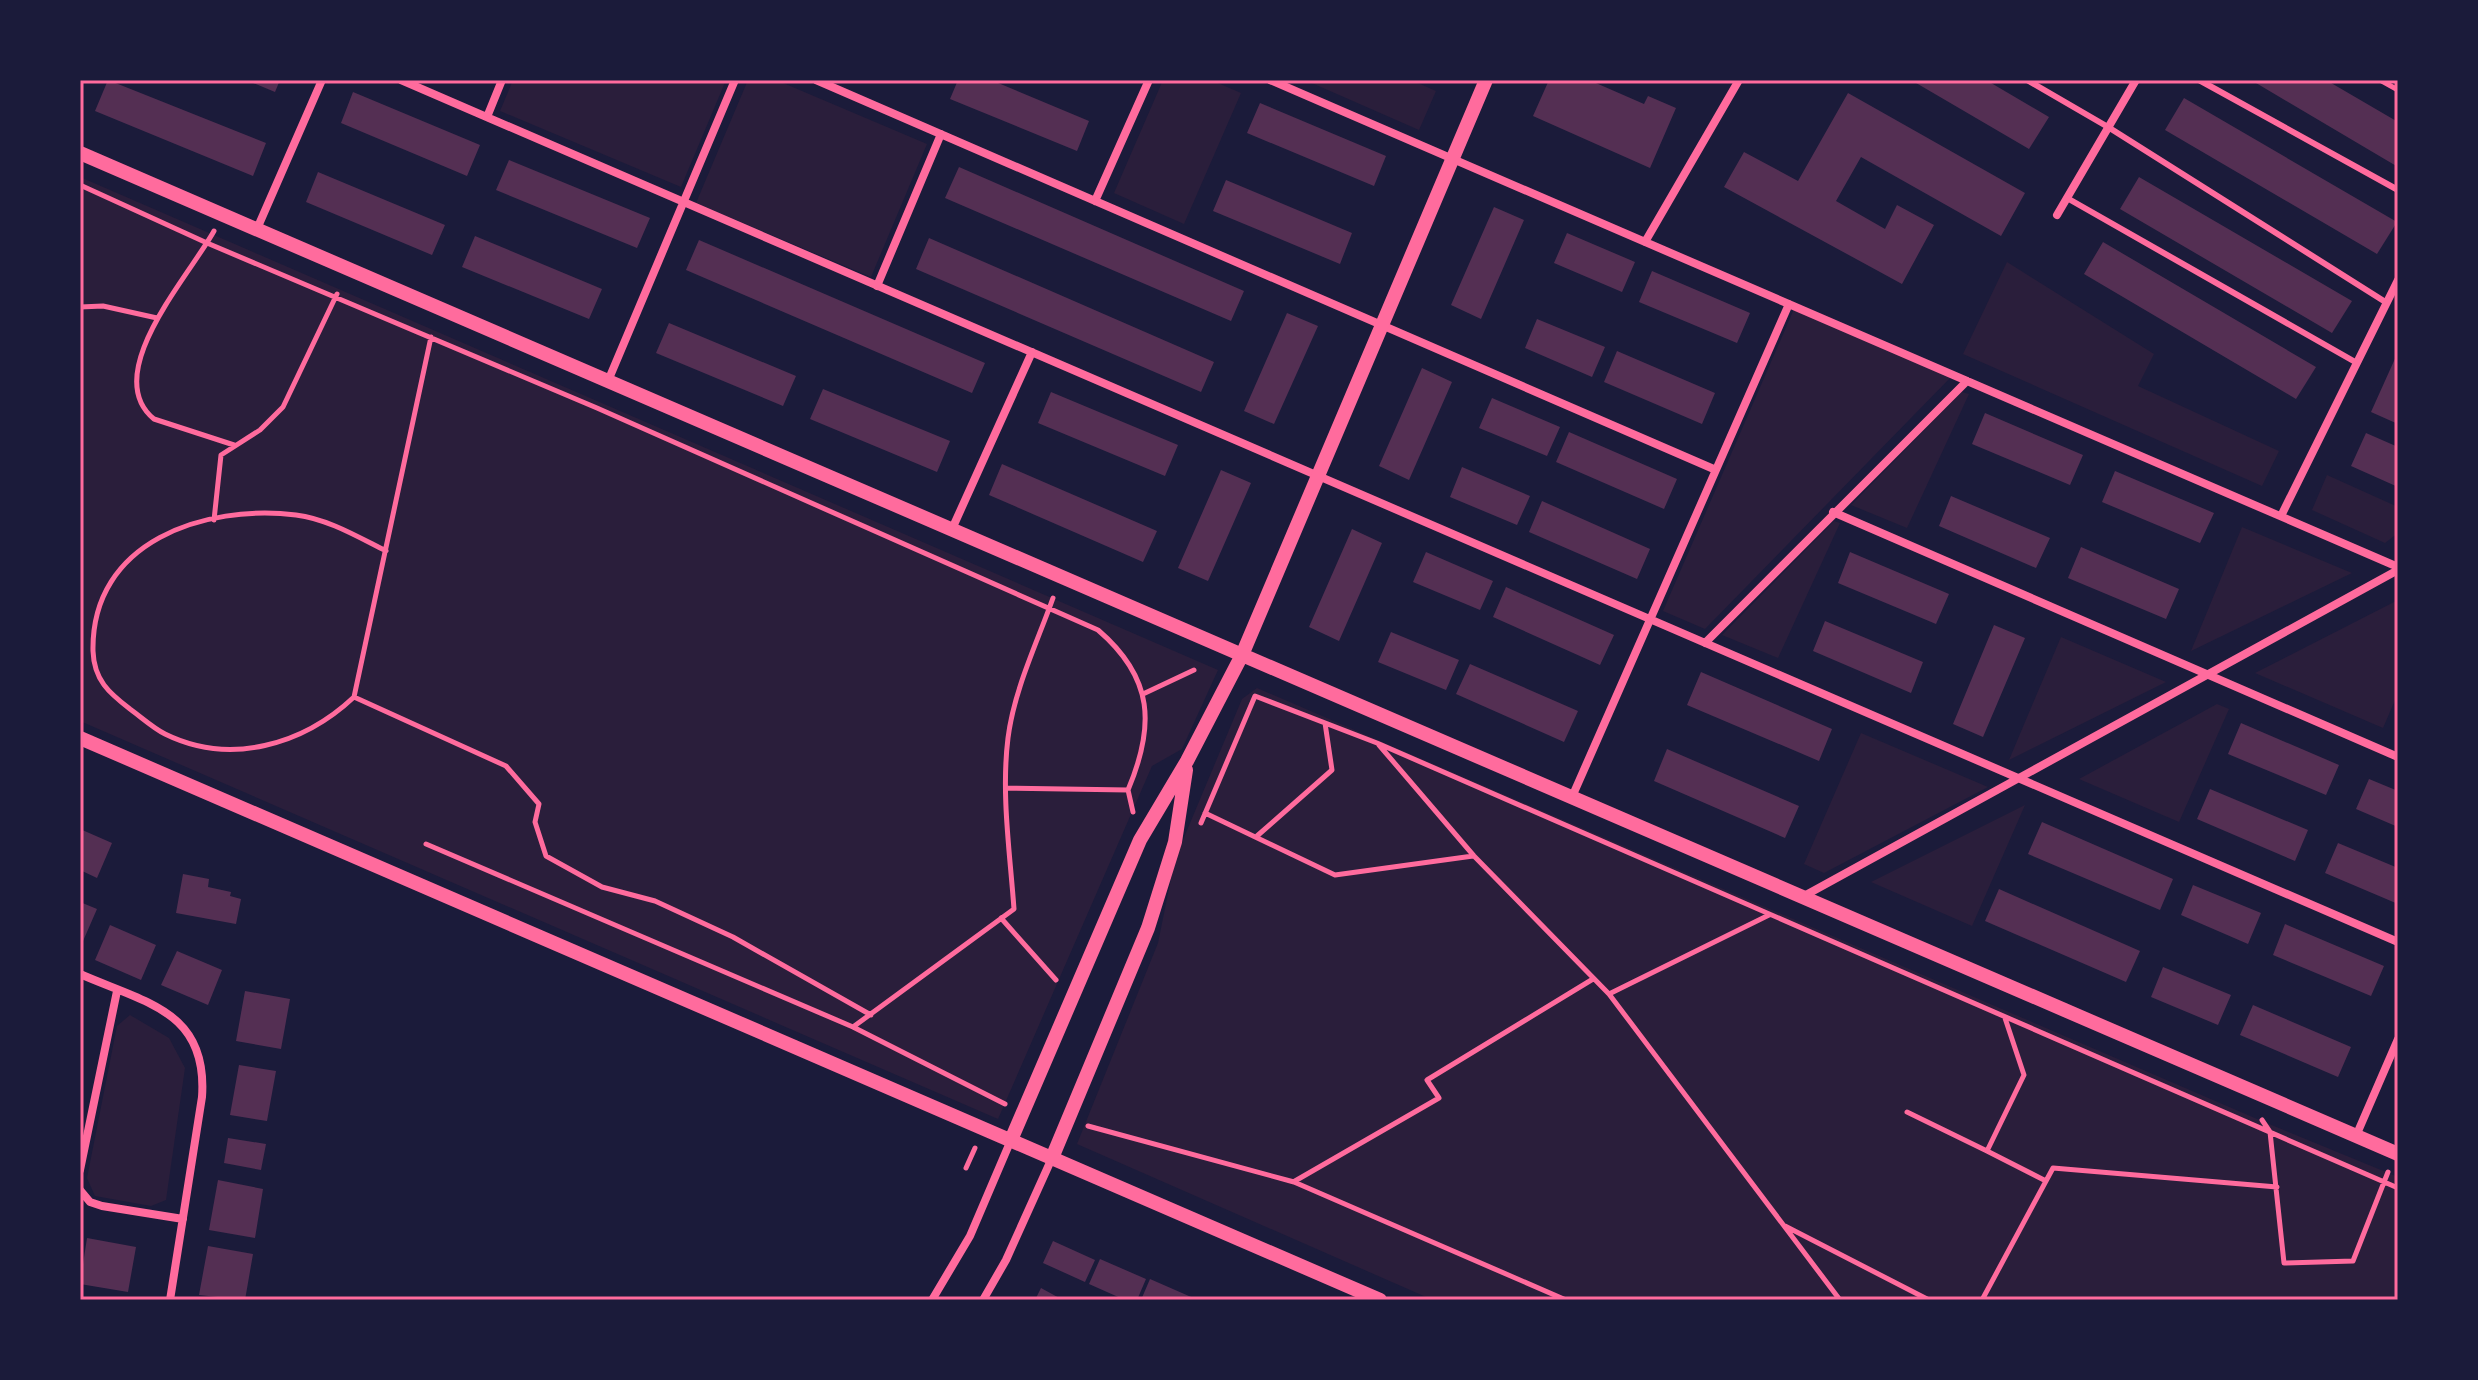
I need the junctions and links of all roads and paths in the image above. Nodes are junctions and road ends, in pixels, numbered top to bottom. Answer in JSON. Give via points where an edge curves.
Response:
{"nodes":[{"id":1,"x":322,"y":80,"type":"edge"},
{"id":2,"x":401,"y":80,"type":"edge"},
{"id":3,"x":502,"y":80,"type":"edge"},
{"id":4,"x":735,"y":80,"type":"edge"},
{"id":5,"x":816,"y":80,"type":"edge"},
{"id":6,"x":1149,"y":80,"type":"edge"},
{"id":7,"x":1270,"y":80,"type":"edge"},
{"id":8,"x":1486,"y":80,"type":"edge"},
{"id":9,"x":1739,"y":80,"type":"edge"},
{"id":10,"x":2027,"y":80,"type":"edge"},
{"id":11,"x":2136,"y":80,"type":"edge"},
{"id":12,"x":2199,"y":80,"type":"edge"},
{"id":13,"x":2380,"y":80,"type":"edge"},
{"id":14,"x":2398,"y":90,"type":"edge"},
{"id":15,"x":487,"y":117,"type":"junction"},
{"id":16,"x":2108,"y":127,"type":"junction"},
{"id":17,"x":941,"y":134,"type":"junction"},
{"id":18,"x":80,"y":153,"type":"edge"},
{"id":19,"x":1453,"y":159,"type":"junction"},
{"id":20,"x":80,"y":185,"type":"edge"},
{"id":21,"x":2398,"y":190,"type":"edge"},
{"id":22,"x":2067,"y":198,"type":"junction"},
{"id":23,"x":1095,"y":201,"type":"junction"},
{"id":24,"x":684,"y":202,"type":"junction"},
{"id":25,"x":223,"y":214,"type":"junction"},
{"id":26,"x":2057,"y":215,"type":"dead end"},
{"id":27,"x":257,"y":229,"type":"junction"},
{"id":28,"x":1645,"y":242,"type":"junction"},
{"id":29,"x":207,"y":243,"type":"junction"},
{"id":30,"x":2398,"y":280,"type":"edge"},
{"id":31,"x":877,"y":286,"type":"junction"},
{"id":32,"x":338,"y":293,"type":"junction"},
{"id":33,"x":2387,"y":303,"type":"junction"},
{"id":34,"x":1789,"y":304,"type":"junction"},
{"id":35,"x":80,"y":307,"type":"edge"},
{"id":36,"x":157,"y":318,"type":"junction"},
{"id":37,"x":1382,"y":325,"type":"junction"},
{"id":38,"x":432,"y":334,"type":"junction"},
{"id":39,"x":1032,"y":352,"type":"junction"},
{"id":40,"x":2357,"y":363,"type":"junction"},
{"id":41,"x":608,"y":381,"type":"junction"},
{"id":42,"x":1967,"y":381,"type":"junction"},
{"id":43,"x":234,"y":445,"type":"junction"},
{"id":44,"x":1716,"y":470,"type":"junction"},
{"id":45,"x":1318,"y":476,"type":"junction"},
{"id":46,"x":1833,"y":512,"type":"junction"},
{"id":47,"x":2281,"y":516,"type":"junction"},
{"id":48,"x":214,"y":520,"type":"junction"},
{"id":49,"x":952,"y":529,"type":"junction"},
{"id":50,"x":386,"y":551,"type":"junction"},
{"id":51,"x":2398,"y":568,"type":"edge"},
{"id":52,"x":1053,"y":598,"type":"dead end"},
{"id":53,"x":1050,"y":608,"type":"junction"},
{"id":54,"x":1650,"y":619,"type":"junction"},
{"id":55,"x":1705,"y":643,"type":"junction"},
{"id":56,"x":1242,"y":655,"type":"junction"},
{"id":57,"x":1194,"y":670,"type":"dead end"},
{"id":58,"x":2207,"y":677,"type":"junction"},
{"id":59,"x":1143,"y":694,"type":"junction"},
{"id":60,"x":1255,"y":696,"type":"dead end"},
{"id":61,"x":354,"y":697,"type":"junction"},
{"id":62,"x":1325,"y":722,"type":"junction"},
{"id":63,"x":80,"y":738,"type":"edge"},
{"id":64,"x":1377,"y":743,"type":"junction"},
{"id":65,"x":2398,"y":757,"type":"edge"},
{"id":66,"x":1187,"y":761,"type":"junction"},
{"id":67,"x":2020,"y":779,"type":"junction"},
{"id":68,"x":1006,"y":788,"type":"junction"},
{"id":69,"x":1128,"y":790,"type":"junction"},
{"id":70,"x":1572,"y":797,"type":"junction"},
{"id":71,"x":1205,"y":813,"type":"dead end"},
{"id":72,"x":1257,"y":836,"type":"junction"},
{"id":73,"x":1140,"y":840,"type":"junction"},
{"id":74,"x":426,"y":844,"type":"dead end"},
{"id":75,"x":1474,"y":856,"type":"junction"},
{"id":76,"x":1803,"y":897,"type":"junction"},
{"id":77,"x":1770,"y":915,"type":"junction"},
{"id":78,"x":1001,"y":918,"type":"junction"},
{"id":79,"x":2398,"y":942,"type":"edge"},
{"id":80,"x":80,"y":974,"type":"edge"},
{"id":81,"x":1593,"y":979,"type":"junction"},
{"id":82,"x":117,"y":991,"type":"junction"},
{"id":83,"x":1609,"y":994,"type":"junction"},
{"id":84,"x":1072,"y":995,"type":"junction"},
{"id":85,"x":871,"y":1015,"type":"junction"},
{"id":86,"x":2004,"y":1017,"type":"junction"},
{"id":87,"x":853,"y":1027,"type":"junction"},
{"id":88,"x":2398,"y":1039,"type":"edge"},
{"id":89,"x":2267,"y":1097,"type":"junction"},
{"id":90,"x":1907,"y":1112,"type":"dead end"},
{"id":91,"x":1023,"y":1113,"type":"junction"},
{"id":92,"x":1064,"y":1131,"type":"junction"},
{"id":93,"x":2270,"y":1132,"type":"junction"},
{"id":94,"x":2356,"y":1136,"type":"junction"},
{"id":95,"x":1011,"y":1140,"type":"junction"},
{"id":96,"x":1987,"y":1151,"type":"junction"},
{"id":97,"x":2396,"y":1153,"type":"edge"},
{"id":98,"x":1052,"y":1158,"type":"junction"},
{"id":99,"x":80,"y":1170,"type":"edge"},
{"id":100,"x":2046,"y":1181,"type":"junction"},
{"id":101,"x":1294,"y":1182,"type":"junction"},
{"id":102,"x":2386,"y":1183,"type":"junction"},
{"id":103,"x":2277,"y":1187,"type":"junction"},
{"id":104,"x":2398,"y":1188,"type":"edge"},
{"id":105,"x":80,"y":1190,"type":"edge"},
{"id":106,"x":183,"y":1219,"type":"junction"},
{"id":107,"x":1784,"y":1225,"type":"junction"},
{"id":108,"x":170,"y":1300,"type":"edge"},
{"id":109,"x":932,"y":1300,"type":"edge"},
{"id":110,"x":983,"y":1300,"type":"edge"},
{"id":111,"x":1380,"y":1300,"type":"edge"},
{"id":112,"x":1566,"y":1300,"type":"edge"},
{"id":113,"x":1840,"y":1300,"type":"edge"},
{"id":114,"x":1929,"y":1300,"type":"edge"},
{"id":115,"x":1982,"y":1300,"type":"edge"}],
"edges":[{"from":1,"to":27,"type":"street"},
{"from":2,"to":15,"type":"street"},
{"from":3,"to":15,"type":"street"},
{"from":4,"to":24,"type":"street"},
{"from":5,"to":17,"type":"street"},
{"from":6,"to":23,"type":"street"},
{"from":7,"to":19,"type":"street"},
{"from":8,"to":19,"type":"street"},
{"from":9,"to":28,"type":"street"},
{"from":10,"to":16,"type":"lane"},
{"from":11,"to":16,"type":"street"},
{"from":12,"to":21,"type":"lane"},
{"from":13,"to":14,"type":"path"},
{"from":15,"to":24,"type":"street"},
{"from":16,"to":22,"type":"street"},
{"from":16,"to":33,"type":"lane"},
{"from":17,"to":23,"type":"street"},
{"from":17,"to":31,"type":"street"},
{"from":18,"to":25,"type":"street"},
{"from":19,"to":28,"type":"street"},
{"from":19,"to":37,"type":"street"},
{"from":20,"to":29,"type":"path"},
{"from":22,"to":26,"type":"street"},
{"from":22,"to":40,"type":"lane"},
{"from":23,"to":37,"type":"street"},
{"from":24,"to":31,"type":"street"},
{"from":24,"to":41,"type":"street"},
{"from":25,"to":27,"type":"street"},
{"from":25,"to":29,"type":"path"},
{"from":27,"to":41,"type":"street"},
{"from":28,"to":34,"type":"street"},
{"from":29,"to":32,"type":"path"},
{"from":29,"to":36,"type":"path"},
{"from":30,"to":33,"type":"street"},
{"from":31,"to":39,"type":"street"},
{"from":32,"to":38,"type":"path"},
{"from":32,"to":43,"type":"path","via":[[283,407],[260,430]]},
{"from":33,"to":40,"type":"street"},
{"from":34,"to":42,"type":"street"},
{"from":34,"to":44,"type":"street"},
{"from":35,"to":36,"type":"path","via":[[103,306]]},
{"from":36,"to":43,"type":"path","via":[[137,370],[143,411]]},
{"from":37,"to":44,"type":"street"},
{"from":37,"to":45,"type":"street"},
{"from":38,"to":50,"type":"path"},
{"from":38,"to":53,"type":"path"},
{"from":39,"to":45,"type":"street"},
{"from":39,"to":49,"type":"street"},
{"from":40,"to":47,"type":"street"},
{"from":41,"to":49,"type":"street"},
{"from":42,"to":46,"type":"street"},
{"from":42,"to":47,"type":"street"},
{"from":43,"to":48,"type":"path","via":[[218,461]]},
{"from":44,"to":54,"type":"street"},
{"from":45,"to":54,"type":"street"},
{"from":45,"to":56,"type":"street"},
{"from":46,"to":55,"type":"street"},
{"from":46,"to":58,"type":"street"},
{"from":47,"to":51,"type":"street"},
{"from":48,"to":50,"type":"path","via":[[298,515]]},
{"from":48,"to":61,"type":"path","via":[[175,530],[139,548],[120,566],[106,591],[93,652],[102,687],[163,733],[198,747],[237,751],[295,736]]},
{"from":49,"to":56,"type":"street"},
{"from":50,"to":61,"type":"path"},
{"from":51,"to":58,"type":"street"},
{"from":52,"to":53,"type":"path"},
{"from":53,"to":59,"type":"path","via":[[1098,630],[1118,647]]},
{"from":53,"to":68,"type":"path","via":[[1014,707]]},
{"from":54,"to":55,"type":"street"},
{"from":54,"to":70,"type":"street"},
{"from":55,"to":67,"type":"street"},
{"from":56,"to":66,"type":"street"},
{"from":56,"to":70,"type":"street"},
{"from":57,"to":59,"type":"path"},
{"from":58,"to":65,"type":"street"},
{"from":58,"to":67,"type":"street"},
{"from":59,"to":69,"type":"path","via":[[1146,737]]},
{"from":60,"to":62,"type":"path"},
{"from":61,"to":85,"type":"path","via":[[506,766],[539,804],[535,822],[546,856],[602,887],[655,901],[733,937]]},
{"from":62,"to":64,"type":"path"},
{"from":62,"to":72,"type":"path","via":[[1332,770]]},
{"from":63,"to":95,"type":"street"},
{"from":64,"to":75,"type":"path"},
{"from":64,"to":77,"type":"path"},
{"from":66,"to":73,"type":"street"},
{"from":66,"to":92,"type":"street","via":[[1175,842],[1148,928]]},
{"from":67,"to":76,"type":"street"},
{"from":67,"to":79,"type":"street"},
{"from":68,"to":69,"type":"path"},
{"from":68,"to":78,"type":"path","via":[[1014,909]]},
{"from":69,"to":73,"type":"path"},
{"from":70,"to":76,"type":"street"},
{"from":71,"to":72,"type":"path"},
{"from":72,"to":75,"type":"path","via":[[1335,875]]},
{"from":73,"to":84,"type":"street"},
{"from":74,"to":87,"type":"path"},
{"from":75,"to":81,"type":"path"},
{"from":76,"to":89,"type":"street"},
{"from":77,"to":83,"type":"path"},
{"from":77,"to":86,"type":"path"},
{"from":78,"to":84,"type":"path"},
{"from":78,"to":85,"type":"path"},
{"from":80,"to":82,"type":"street"},
{"from":81,"to":83,"type":"path"},
{"from":81,"to":101,"type":"path","via":[[1427,1080],[1439,1098]]},
{"from":82,"to":99,"type":"street"},
{"from":82,"to":106,"type":"street","via":[[182,1024],[203,1063]]},
{"from":83,"to":107,"type":"path"},
{"from":84,"to":91,"type":"street"},
{"from":85,"to":87,"type":"path"},
{"from":86,"to":93,"type":"path"},
{"from":86,"to":96,"type":"path","via":[[2024,1075]]},
{"from":87,"to":91,"type":"path"},
{"from":88,"to":94,"type":"street"},
{"from":89,"to":93,"type":"path","via":[[2260,1116]]},
{"from":89,"to":94,"type":"street"},
{"from":90,"to":96,"type":"path"},
{"from":91,"to":95,"type":"street"},
{"from":92,"to":98,"type":"street"},
{"from":92,"to":101,"type":"path","via":[[1090,1125]]},
{"from":93,"to":102,"type":"path"},
{"from":93,"to":103,"type":"path"},
{"from":94,"to":97,"type":"street"},
{"from":95,"to":98,"type":"street"},
{"from":95,"to":109,"type":"street","via":[[970,1236]]},
{"from":96,"to":100,"type":"path"},
{"from":97,"to":102,"type":"path"},
{"from":98,"to":110,"type":"street"},
{"from":98,"to":111,"type":"street"},
{"from":100,"to":103,"type":"path","via":[[2053,1168]]},
{"from":100,"to":115,"type":"path"},
{"from":101,"to":112,"type":"path"},
{"from":102,"to":103,"type":"path","via":[[2353,1261],[2284,1263]]},
{"from":102,"to":104,"type":"path"},
{"from":105,"to":106,"type":"street","via":[[102,1206]]},
{"from":106,"to":108,"type":"street"},
{"from":107,"to":113,"type":"path"},
{"from":107,"to":114,"type":"path"}]}
